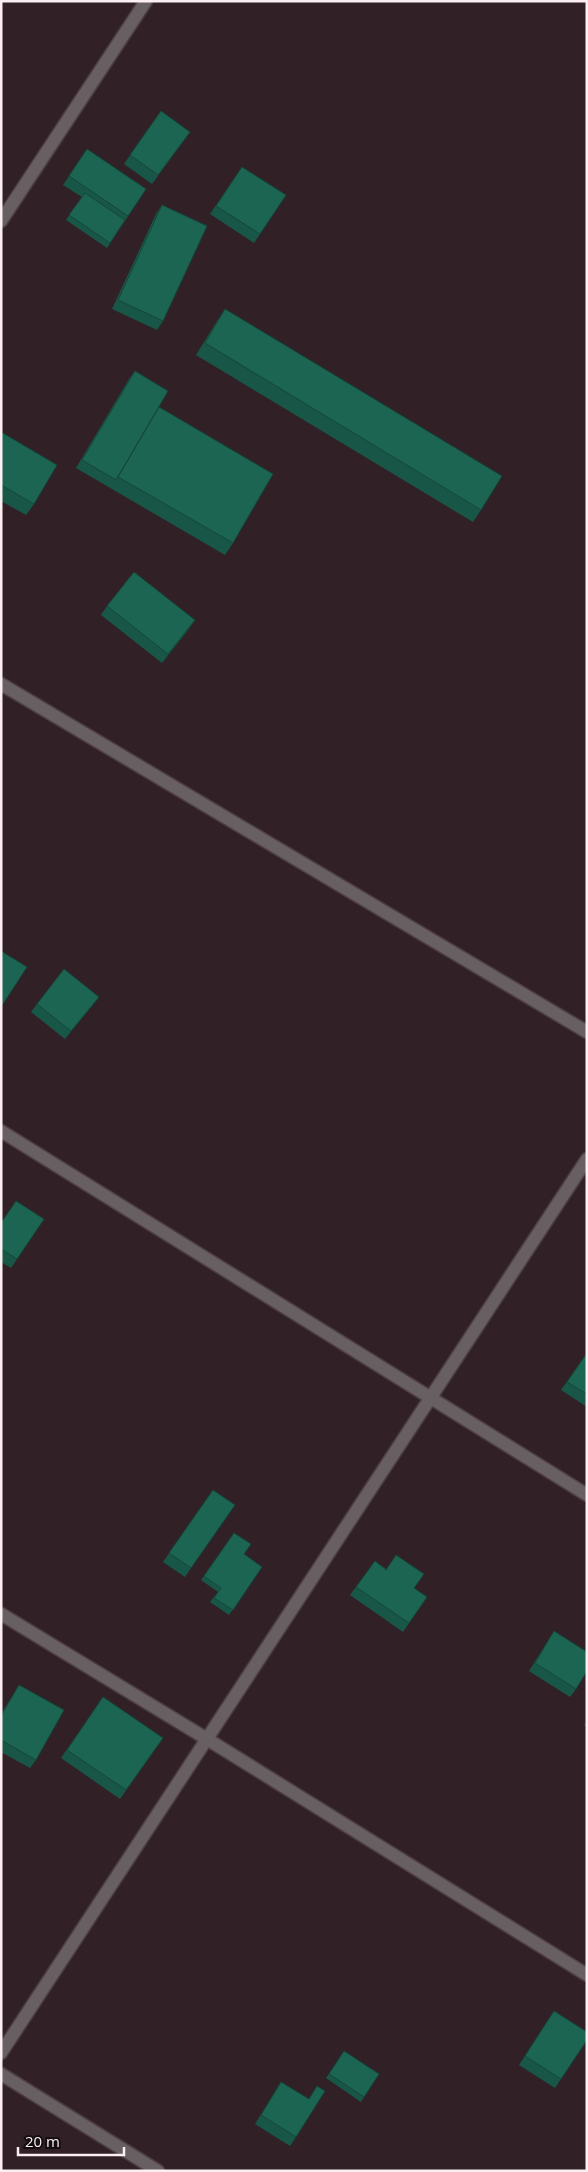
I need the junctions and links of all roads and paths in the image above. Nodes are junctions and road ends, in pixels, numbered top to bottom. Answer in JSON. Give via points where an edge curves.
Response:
{"nodes":[{"id":1,"x":146,"y":1,"type":"edge"},
{"id":2,"x":2,"y":218,"type":"edge"},
{"id":3,"x":1,"y":684,"type":"edge"},
{"id":4,"x":587,"y":1032,"type":"edge"},
{"id":5,"x":1,"y":1131,"type":"edge"},
{"id":6,"x":587,"y":1160,"type":"edge"},
{"id":7,"x":431,"y":1398,"type":"junction"},
{"id":8,"x":587,"y":1495,"type":"edge"},
{"id":9,"x":1,"y":1614,"type":"edge"},
{"id":10,"x":207,"y":1739,"type":"junction"},
{"id":11,"x":587,"y":1975,"type":"edge"},
{"id":12,"x":1,"y":2054,"type":"edge"},
{"id":13,"x":1,"y":2074,"type":"edge"},
{"id":14,"x":158,"y":2171,"type":"edge"}],
"edges":[{"from":1,"to":2,"type":"street"},
{"from":3,"to":4,"type":"street"},
{"from":5,"to":7,"type":"street"},
{"from":6,"to":7,"type":"street"},
{"from":7,"to":8,"type":"street"},
{"from":7,"to":10,"type":"street"},
{"from":9,"to":10,"type":"street"},
{"from":10,"to":11,"type":"street"},
{"from":10,"to":12,"type":"street"},
{"from":13,"to":14,"type":"street"}]}
